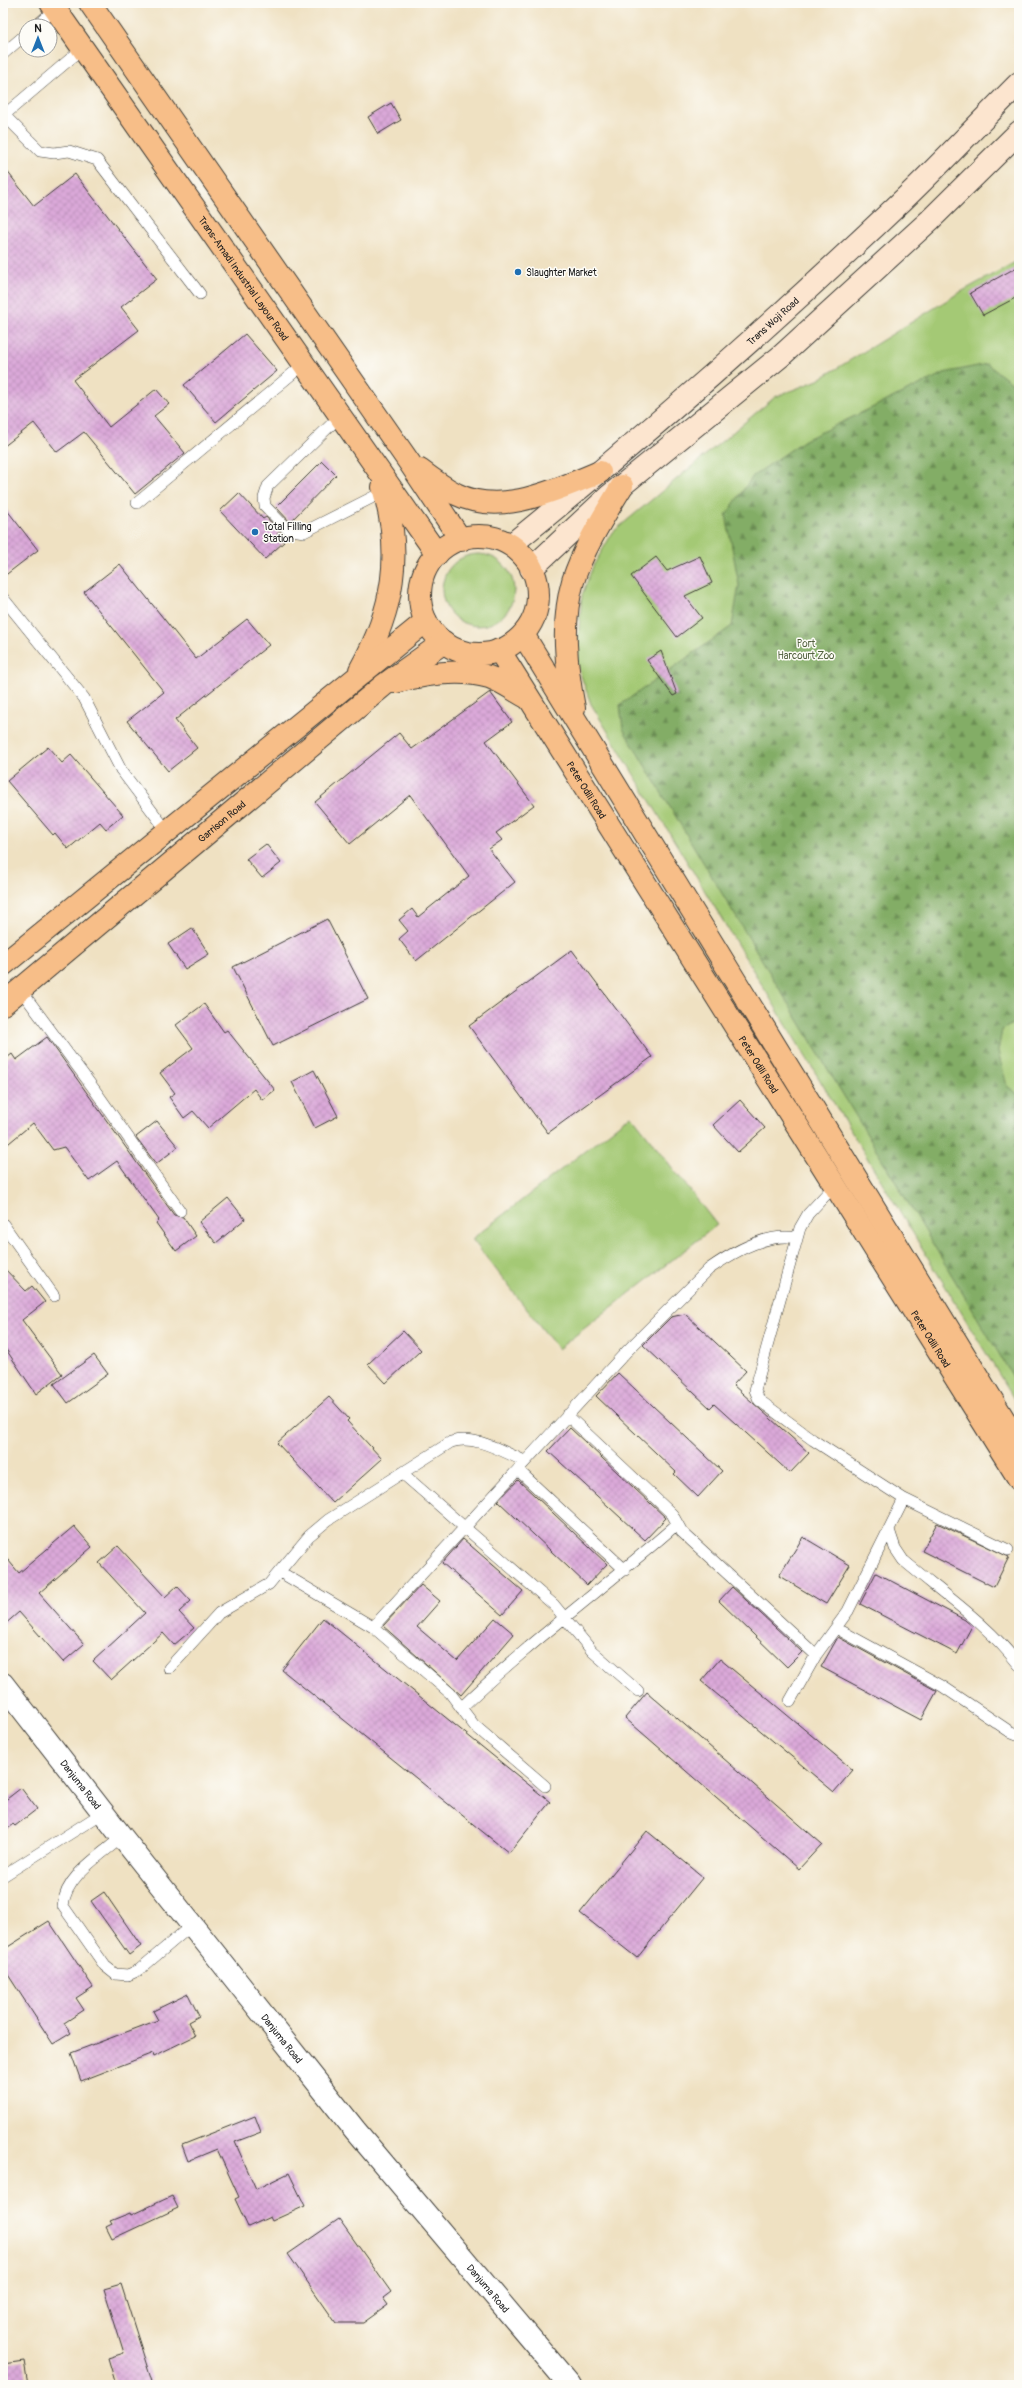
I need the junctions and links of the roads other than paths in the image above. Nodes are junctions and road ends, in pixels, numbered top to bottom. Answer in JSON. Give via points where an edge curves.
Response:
{"nodes":[{"id":1,"x":90,"y":3,"type":"edge"},
{"id":2,"x":53,"y":6,"type":"edge"},
{"id":3,"x":43,"y":18,"type":"edge"},
{"id":4,"x":18,"y":41,"type":"edge"},
{"id":5,"x":82,"y":49,"type":"junction"},
{"id":6,"x":3,"y":54,"type":"edge"},
{"id":7,"x":1019,"y":83,"type":"edge"},
{"id":8,"x":4,"y":115,"type":"edge"},
{"id":9,"x":1019,"y":132,"type":"edge"},
{"id":10,"x":200,"y":294,"type":"dead end"},
{"id":11,"x":304,"y":364,"type":"junction"},
{"id":12,"x":340,"y":416,"type":"junction"},
{"id":13,"x":409,"y":462,"type":"junction"},
{"id":14,"x":600,"y":472,"type":"junction"},
{"id":15,"x":622,"y":486,"type":"junction"},
{"id":16,"x":388,"y":490,"type":"junction"},
{"id":17,"x":137,"y":504,"type":"dead end"},
{"id":18,"x":461,"y":540,"type":"junction"},
{"id":19,"x":512,"y":544,"type":"junction"},
{"id":20,"x":437,"y":554,"type":"junction"},
{"id":21,"x":531,"y":569,"type":"junction"},
{"id":22,"x":3,"y":598,"type":"edge"},
{"id":23,"x":426,"y":621,"type":"junction"},
{"id":24,"x":524,"y":636,"type":"junction"},
{"id":25,"x":444,"y":642,"type":"junction"},
{"id":26,"x":499,"y":650,"type":"junction"},
{"id":27,"x":354,"y":679,"type":"junction"},
{"id":28,"x":384,"y":685,"type":"junction"},
{"id":29,"x":533,"y":701,"type":"junction"},
{"id":30,"x":577,"y":723,"type":"junction"},
{"id":31,"x":167,"y":831,"type":"junction"},
{"id":32,"x":3,"y":965,"type":"edge"},
{"id":33,"x":20,"y":989,"type":"junction"},
{"id":34,"x":3,"y":1004,"type":"edge"},
{"id":35,"x":834,"y":1186,"type":"junction"},
{"id":36,"x":180,"y":1211,"type":"dead end"},
{"id":37,"x":3,"y":1224,"type":"edge"},
{"id":38,"x":797,"y":1238,"type":"junction"},
{"id":39,"x":54,"y":1296,"type":"dead end"},
{"id":40,"x":567,"y":1415,"type":"junction"},
{"id":41,"x":1013,"y":1441,"type":"edge"},
{"id":42,"x":525,"y":1461,"type":"junction"},
{"id":43,"x":518,"y":1470,"type":"junction"},
{"id":44,"x":402,"y":1473,"type":"junction"},
{"id":45,"x":1019,"y":1479,"type":"edge"},
{"id":46,"x":904,"y":1499,"type":"junction"},
{"id":47,"x":677,"y":1524,"type":"junction"},
{"id":48,"x":464,"y":1528,"type":"junction"},
{"id":49,"x":889,"y":1530,"type":"junction"},
{"id":50,"x":1008,"y":1550,"type":"dead end"},
{"id":51,"x":625,"y":1570,"type":"junction"},
{"id":52,"x":280,"y":1572,"type":"junction"},
{"id":53,"x":564,"y":1616,"type":"junction"},
{"id":54,"x":373,"y":1627,"type":"junction"},
{"id":55,"x":836,"y":1628,"type":"junction"},
{"id":56,"x":816,"y":1656,"type":"junction"},
{"id":57,"x":1019,"y":1665,"type":"edge"},
{"id":58,"x":170,"y":1668,"type":"dead end"},
{"id":59,"x":3,"y":1684,"type":"edge"},
{"id":60,"x":638,"y":1691,"type":"dead end"},
{"id":61,"x":790,"y":1701,"type":"dead end"},
{"id":62,"x":461,"y":1708,"type":"junction"},
{"id":63,"x":1019,"y":1734,"type":"edge"},
{"id":64,"x":545,"y":1786,"type":"dead end"},
{"id":65,"x":104,"y":1812,"type":"junction"},
{"id":66,"x":122,"y":1837,"type":"junction"},
{"id":67,"x":3,"y":1876,"type":"edge"},
{"id":68,"x":192,"y":1926,"type":"junction"},
{"id":69,"x":570,"y":2385,"type":"edge"}],
"edges":[{"from":1,"to":13,"type":"main road"},
{"from":2,"to":3,"type":"lane"},
{"from":2,"to":5,"type":"main road","name":"Trans-Amadi Industrial Layour Road"},
{"from":4,"to":6,"type":"lane"},
{"from":5,"to":8,"type":"lane"},
{"from":5,"to":11,"type":"main road","name":"Trans-Amadi Industrial Layour Road"},
{"from":7,"to":14,"type":"main road","name":"Trans Woji Road","via":[[904,200],[798,298]]},
{"from":8,"to":10,"type":"lane","via":[[40,151],[69,151],[97,160]]},
{"from":9,"to":15,"type":"main road","via":[[930,220],[781,356]]},
{"from":11,"to":12,"type":"main road","name":"Trans-Amadi Industrial Layour Road"},
{"from":11,"to":17,"type":"lane"},
{"from":12,"to":16,"type":"main road","name":"Trans-Amadi Industrial Layour Road","via":[[378,470]]},
{"from":12,"to":16,"type":"lane","via":[[268,486],[264,498],[265,506],[287,529],[304,532]]},
{"from":13,"to":14,"type":"main road","via":[[457,494],[476,500],[501,502],[526,499],[553,491]]},
{"from":13,"to":18,"type":"main road"},
{"from":14,"to":19,"type":"main road","name":"Trans Woji Road"},
{"from":15,"to":21,"type":"main road"},
{"from":15,"to":30,"type":"main road","via":[[584,554],[573,582],[566,619],[566,669]]},
{"from":16,"to":20,"type":"main road","name":"Trans-Amadi Industrial Layour Road"},
{"from":16,"to":27,"type":"main road","via":[[394,535],[394,574],[386,613],[371,650]]},
{"from":18,"to":19,"type":"main road","via":[[480,537]]},
{"from":18,"to":20,"type":"main road"},
{"from":19,"to":21,"type":"main road","via":[[528,561]]},
{"from":20,"to":23,"type":"main road","via":[[424,576],[420,594]]},
{"from":21,"to":24,"type":"main road","via":[[536,580],[538,600],[533,620]]},
{"from":22,"to":31,"type":"lane","via":[[84,698],[121,770]]},
{"from":23,"to":25,"type":"main road"},
{"from":23,"to":27,"type":"main road"},
{"from":24,"to":26,"type":"main road"},
{"from":24,"to":30,"type":"main road","name":"Peter Odili Road"},
{"from":25,"to":26,"type":"main road","via":[[465,652],[486,654]]},
{"from":25,"to":28,"type":"main road","name":"Garrison Road"},
{"from":26,"to":29,"type":"main road","name":"Peter Odili Road"},
{"from":27,"to":31,"type":"main road"},
{"from":28,"to":29,"type":"main road","via":[[422,675],[467,674],[489,677]]},
{"from":28,"to":33,"type":"main road","name":"Garrison Road"},
{"from":29,"to":35,"type":"main road","name":"Peter Odili Road"},
{"from":30,"to":41,"type":"main road","name":"Peter Odili Road"},
{"from":31,"to":32,"type":"main road"},
{"from":33,"to":34,"type":"main road","name":"Garrison Road"},
{"from":33,"to":36,"type":"lane"},
{"from":35,"to":38,"type":"lane","via":[[808,1214]]},
{"from":35,"to":41,"type":"main road","name":"Peter Odili Road"},
{"from":37,"to":39,"type":"lane"},
{"from":38,"to":40,"type":"lane","via":[[773,1237],[724,1258],[709,1269]]},
{"from":38,"to":46,"type":"lane","via":[[754,1390],[760,1400],[813,1440]]},
{"from":40,"to":42,"type":"lane"},
{"from":40,"to":47,"type":"lane","via":[[672,1514]]},
{"from":41,"to":45,"type":"main road","name":"Peter Odili Road"},
{"from":42,"to":43,"type":"lane"},
{"from":42,"to":44,"type":"lane","via":[[473,1440],[461,1438]]},
{"from":43,"to":48,"type":"lane"},
{"from":43,"to":51,"type":"lane"},
{"from":44,"to":48,"type":"lane"},
{"from":44,"to":52,"type":"lane","via":[[328,1520],[309,1536]]},
{"from":46,"to":49,"type":"lane"},
{"from":46,"to":50,"type":"lane"},
{"from":47,"to":51,"type":"lane"},
{"from":47,"to":56,"type":"lane"},
{"from":48,"to":53,"type":"lane"},
{"from":48,"to":54,"type":"lane"},
{"from":49,"to":55,"type":"lane","via":[[848,1611]]},
{"from":49,"to":57,"type":"lane","via":[[895,1548],[903,1560],[978,1622]]},
{"from":51,"to":53,"type":"lane"},
{"from":52,"to":54,"type":"lane"},
{"from":52,"to":58,"type":"lane","via":[[269,1584],[219,1613]]},
{"from":53,"to":60,"type":"lane","via":[[592,1650]]},
{"from":53,"to":62,"type":"lane","via":[[498,1672]]},
{"from":54,"to":62,"type":"lane","via":[[450,1693]]},
{"from":55,"to":56,"type":"lane"},
{"from":55,"to":63,"type":"lane","via":[[942,1686],[1009,1731]]},
{"from":56,"to":61,"type":"lane"},
{"from":59,"to":65,"type":"street","name":"Danjuma Road"},
{"from":62,"to":64,"type":"lane","via":[[474,1725]]},
{"from":65,"to":66,"type":"street","name":"Danjuma Road"},
{"from":65,"to":67,"type":"lane"},
{"from":66,"to":68,"type":"street","name":"Danjuma Road"},
{"from":66,"to":68,"type":"lane","via":[[70,1883],[64,1894],[63,1906],[105,1966],[115,1974],[128,1975],[139,1970]]},
{"from":68,"to":69,"type":"street","name":"Danjuma Road","via":[[355,2130]]}]}
